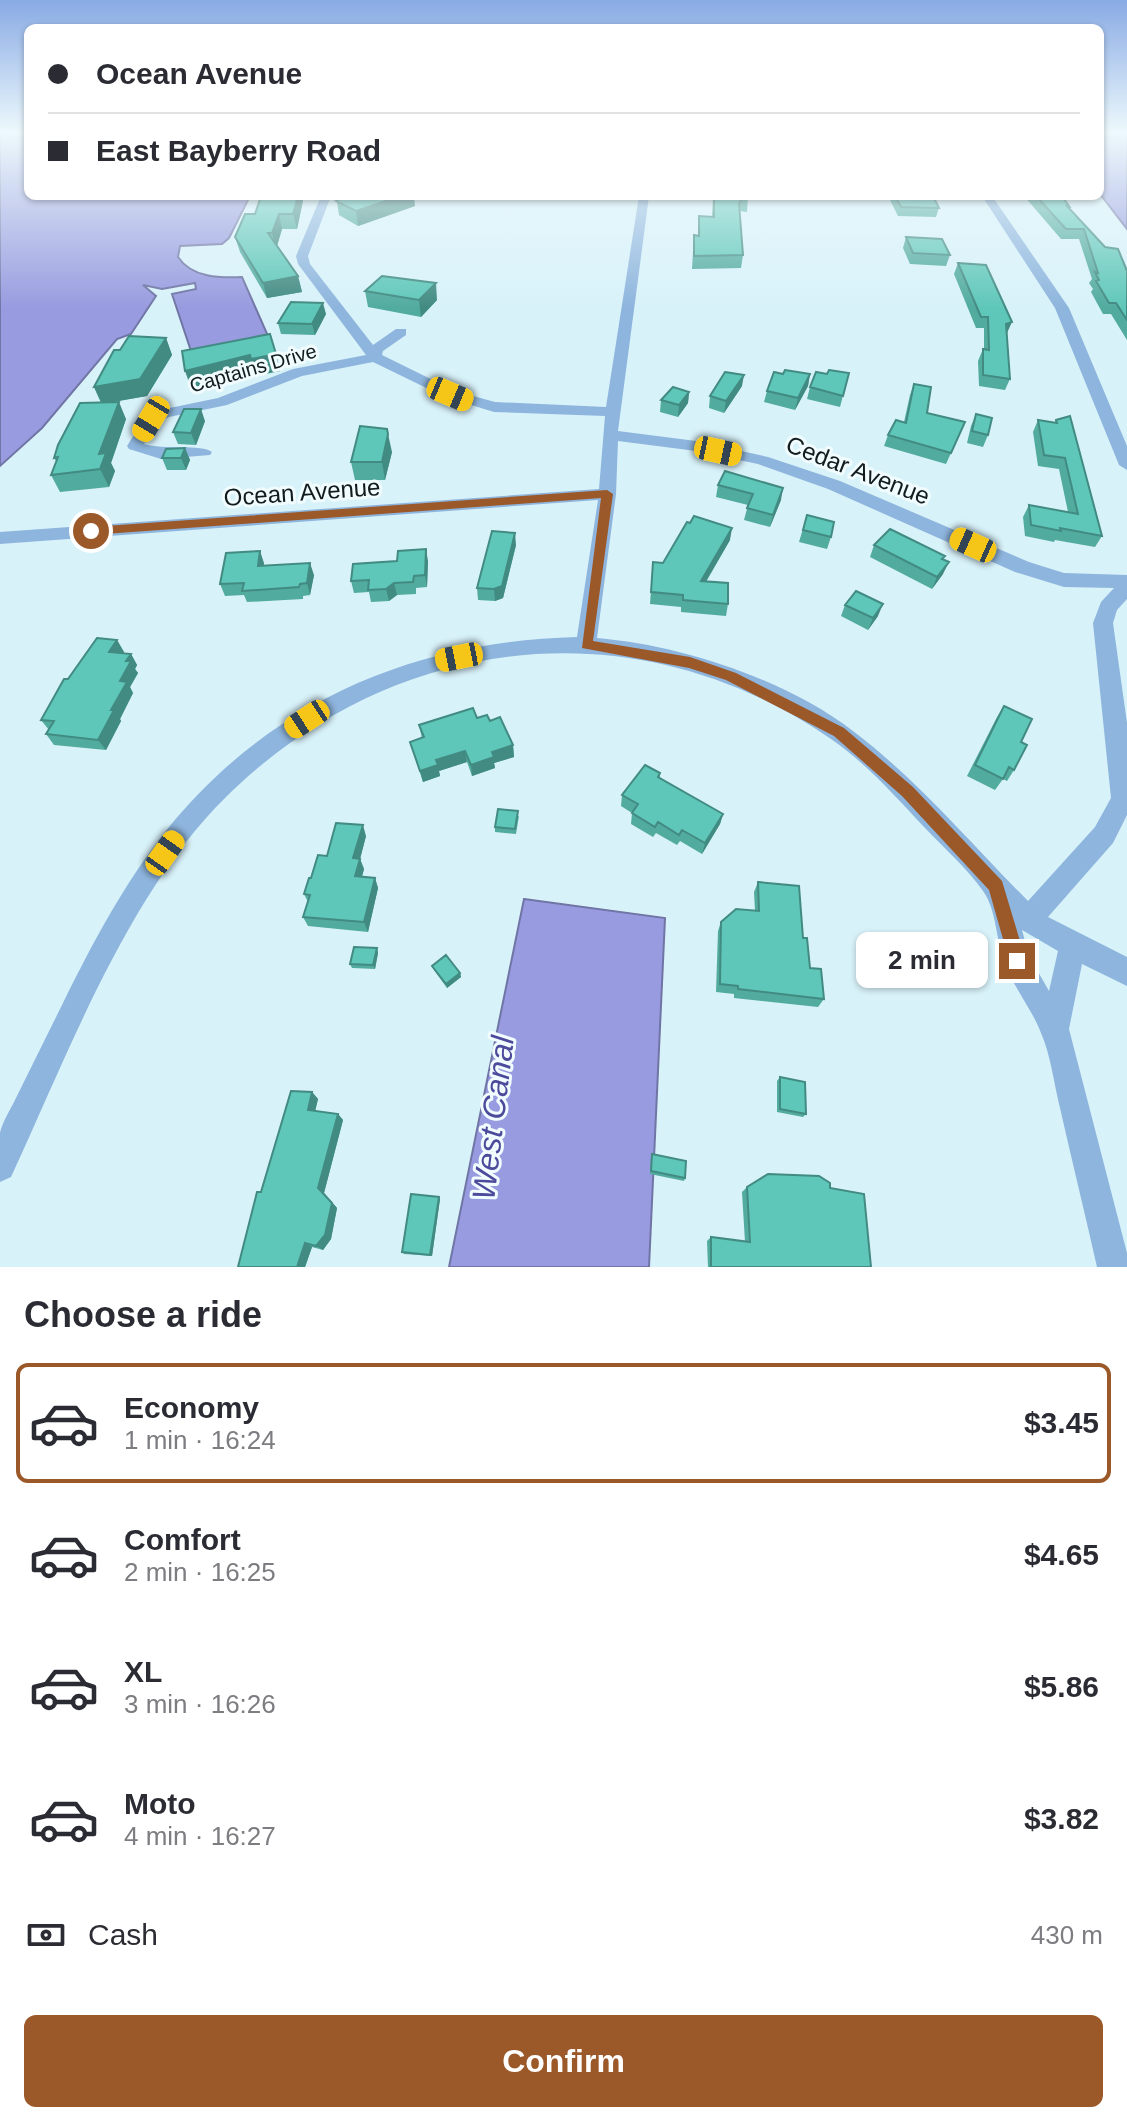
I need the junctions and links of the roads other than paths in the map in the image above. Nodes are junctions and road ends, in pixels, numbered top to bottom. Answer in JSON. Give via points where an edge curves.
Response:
{"nodes":[{"id":1,"x":326,"y":200,"type":"edge"},
{"id":2,"x":643,"y":200,"type":"edge"},
{"id":3,"x":990,"y":200,"type":"edge"},
{"id":4,"x":401,"y":332,"type":"dead end"},
{"id":5,"x":375,"y":357,"type":"junction"},
{"id":6,"x":613,"y":412,"type":"junction"},
{"id":7,"x":610,"y":435,"type":"junction"},
{"id":8,"x":204,"y":452,"type":"dead end"},
{"id":9,"x":1127,"y":465,"type":"edge"},
{"id":10,"x":607,"y":494,"type":"junction"},
{"id":11,"x":0,"y":538,"type":"edge"},
{"id":12,"x":1127,"y":584,"type":"edge"},
{"id":13,"x":586,"y":644,"type":"junction"},
{"id":14,"x":996,"y":886,"type":"junction"},
{"id":15,"x":1029,"y":919,"type":"junction"},
{"id":16,"x":1073,"y":943,"type":"junction"},
{"id":17,"x":1127,"y":972,"type":"edge"},
{"id":18,"x":1055,"y":1029,"type":"junction"},
{"id":19,"x":0,"y":1166,"type":"edge"},
{"id":20,"x":1114,"y":1267,"type":"edge"}],
"edges":[{"from":1,"to":5,"type":"street","via":[[326,213],[302,256],[304,264]]},
{"from":2,"to":6,"type":"street"},
{"from":3,"to":9,"type":"street","via":[[1062,308]]},
{"from":4,"to":5,"type":"street","via":[[376,349]]},
{"from":5,"to":6,"type":"street","via":[[480,404]]},
{"from":5,"to":8,"type":"street","name":"Captains Drive","via":[[298,372],[222,402],[165,413],[151,419],[135,446],[161,454]]},
{"from":6,"to":7,"type":"street"},
{"from":7,"to":10,"type":"street"},
{"from":7,"to":12,"type":"street","name":"Cedar Avenue","via":[[762,460],[834,485],[1022,567],[1064,580]]},
{"from":10,"to":11,"type":"street","name":"Ocean Avenue"},
{"from":10,"to":13,"type":"street"},
{"from":12,"to":15,"type":"street","name":"Cedar Avenue","via":[[1108,607],[1103,623],[1123,799],[1104,835]]},
{"from":13,"to":14,"type":"street","via":[[731,676],[839,732],[907,791]]},
{"from":13,"to":19,"type":"street","via":[[539,644],[430,663],[330,704],[283,734],[224,784],[180,832],[135,895]]},
{"from":14,"to":15,"type":"street"},
{"from":14,"to":18,"type":"street","via":[[1017,961]]},
{"from":15,"to":16,"type":"street"},
{"from":16,"to":17,"type":"street"},
{"from":16,"to":18,"type":"street"},
{"from":18,"to":20,"type":"street"}]}
